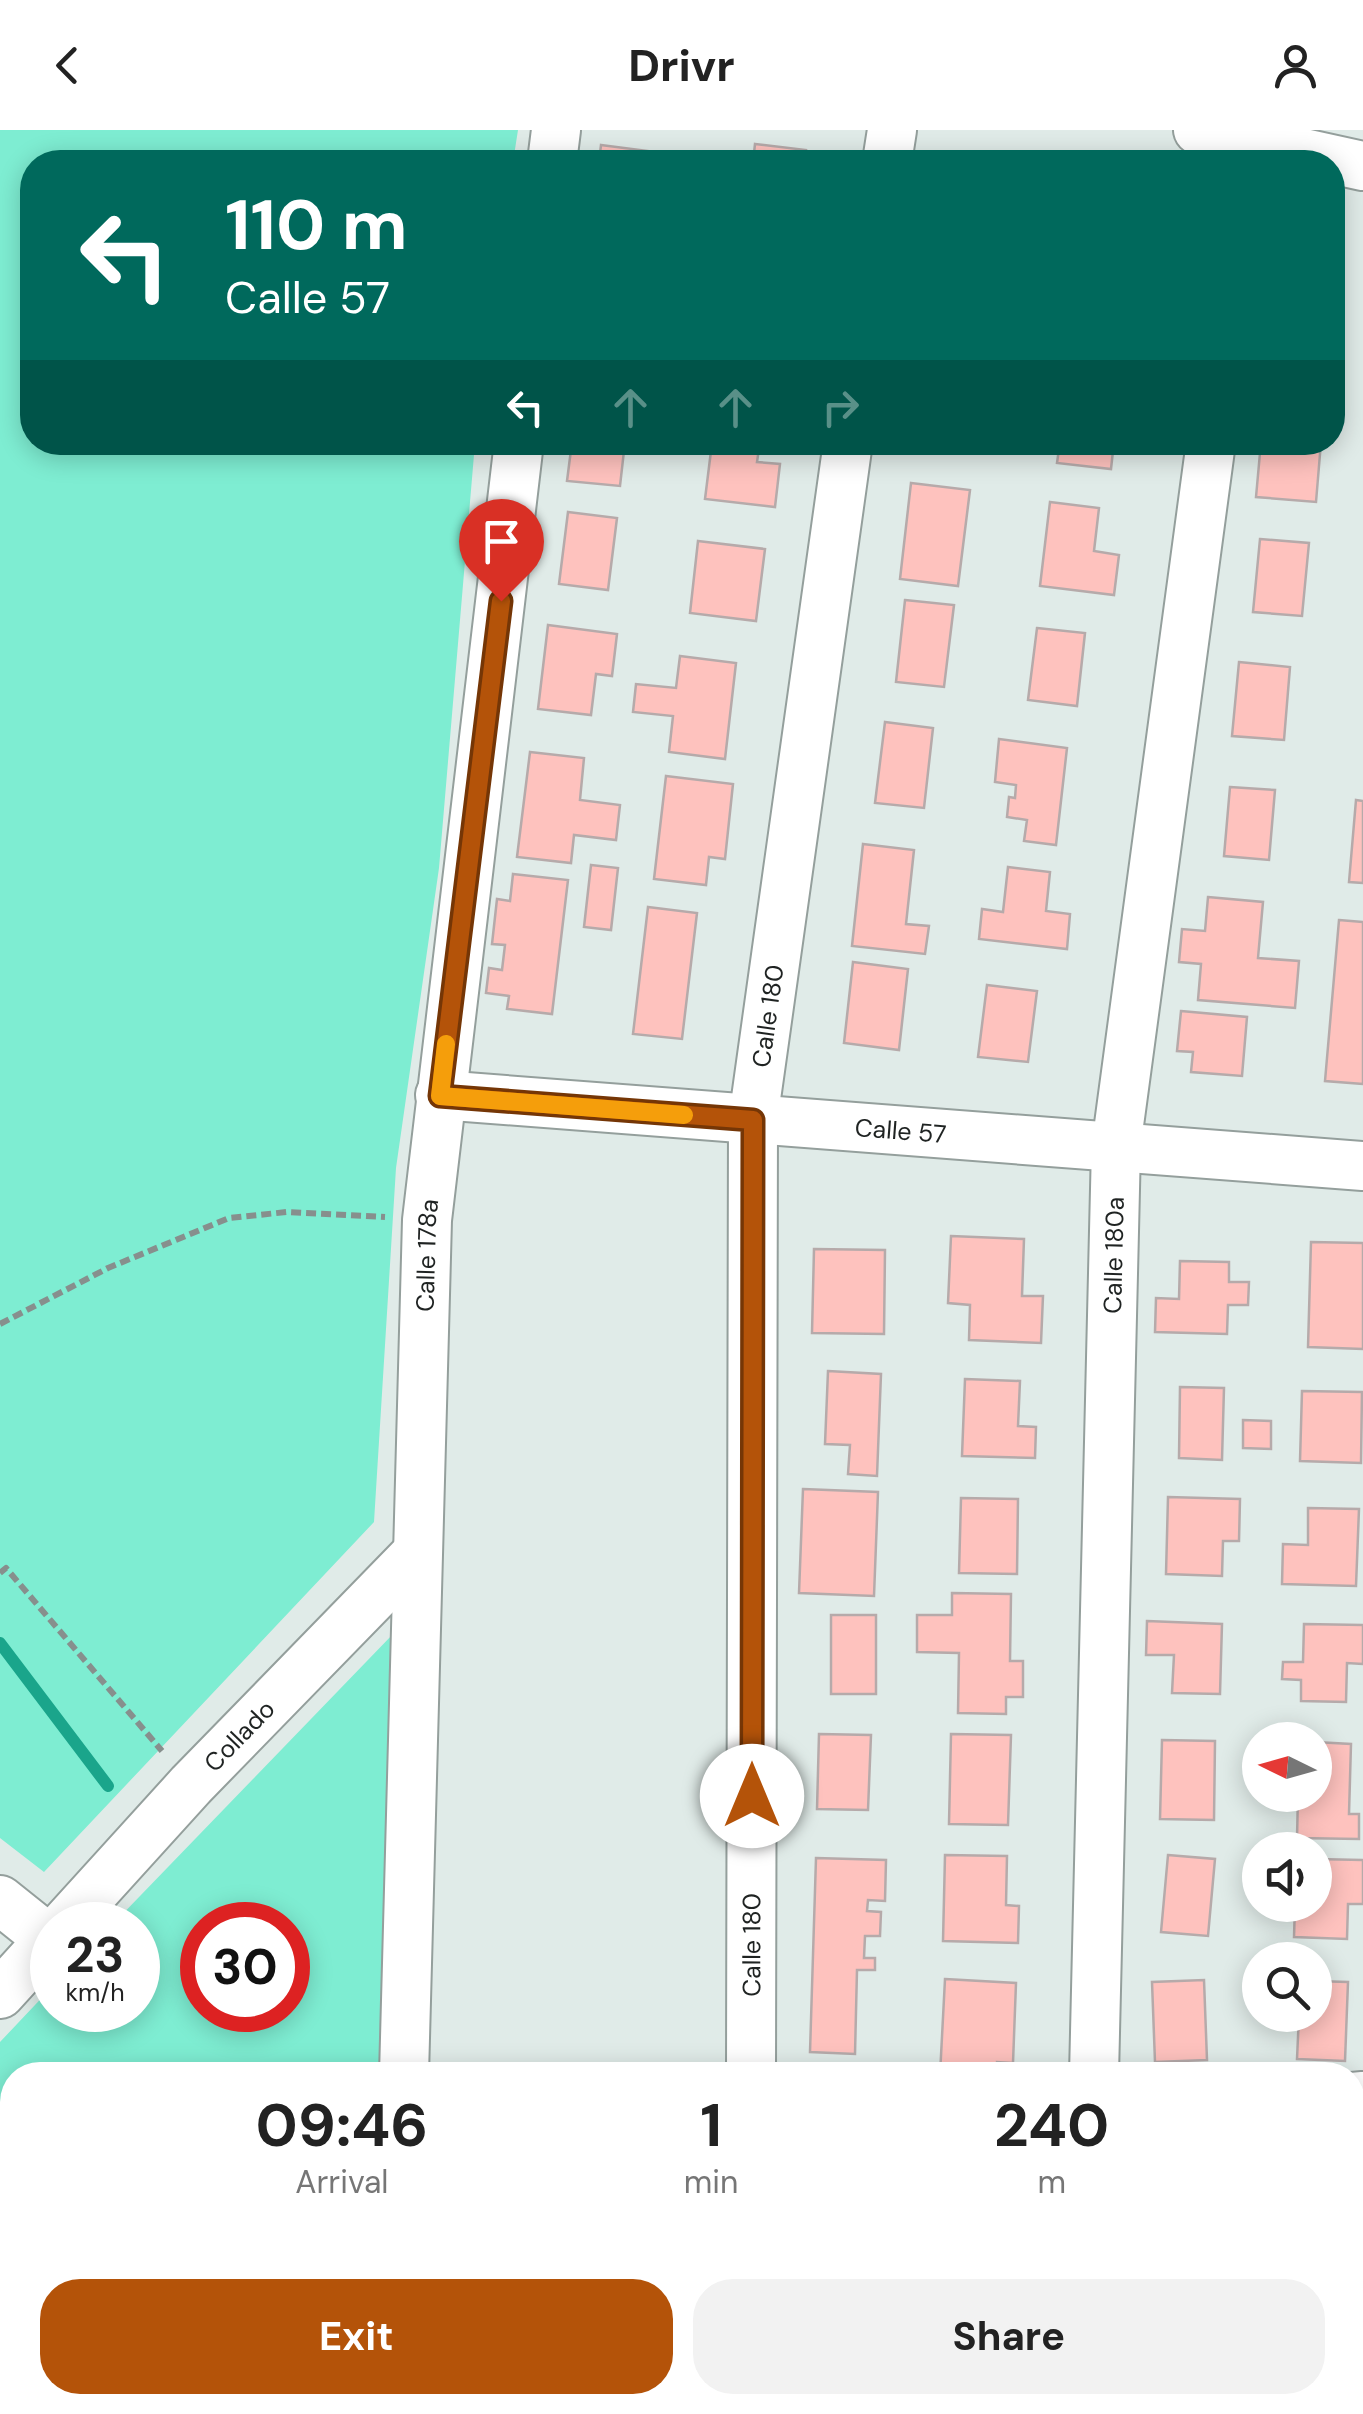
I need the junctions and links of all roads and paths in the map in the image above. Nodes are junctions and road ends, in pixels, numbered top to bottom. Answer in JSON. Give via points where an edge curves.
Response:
{"nodes":[{"id":1,"x":1198,"y":130,"type":"edge"},
{"id":2,"x":1252,"y":145,"type":"edge"},
{"id":3,"x":1278,"y":150,"type":"edge"},
{"id":4,"x":518,"y":455,"type":"edge"},
{"id":5,"x":846,"y":455,"type":"edge"},
{"id":6,"x":1208,"y":455,"type":"edge"},
{"id":7,"x":440,"y":1096,"type":"junction"},
{"id":8,"x":753,"y":1120,"type":"junction"},
{"id":9,"x":1116,"y":1148,"type":"junction"},
{"id":10,"x":1363,"y":1166,"type":"edge"},
{"id":11,"x":428,"y":1220,"type":"junction"},
{"id":12,"x":0,"y":1324,"type":"edge"},
{"id":13,"x":417,"y":1553,"type":"junction"},
{"id":14,"x":0,"y":1574,"type":"edge"},
{"id":15,"x":191,"y":1785,"type":"junction"},
{"id":16,"x":0,"y":1900,"type":"edge"},
{"id":17,"x":87,"y":1902,"type":"edge"},
{"id":18,"x":30,"y":1919,"type":"edge"},
{"id":19,"x":30,"y":1961,"type":"edge"},
{"id":20,"x":0,"y":1994,"type":"edge"},
{"id":21,"x":404,"y":2062,"type":"edge"},
{"id":22,"x":752,"y":2062,"type":"edge"},
{"id":23,"x":1094,"y":2062,"type":"edge"}],
"edges":[{"from":1,"to":2,"type":"street"},
{"from":2,"to":3,"type":"street"},
{"from":4,"to":7,"type":"street","name":"Calle 178a"},
{"from":5,"to":8,"type":"street","name":"Calle 180"},
{"from":6,"to":9,"type":"street","name":"Calle 180a"},
{"from":7,"to":8,"type":"street","name":"Calle 57"},
{"from":7,"to":11,"type":"street","name":"Calle 178a"},
{"from":8,"to":9,"type":"street","name":"Calle 57"},
{"from":8,"to":22,"type":"street","name":"Calle 180"},
{"from":9,"to":10,"type":"street","name":"Calle 57"},
{"from":9,"to":23,"type":"street","name":"Calle 180a"},
{"from":11,"to":12,"type":"path","via":[[287,1212],[229,1218],[108,1268]]},
{"from":11,"to":13,"type":"street","name":"Calle 178a"},
{"from":13,"to":15,"type":"street","name":"Collado"},
{"from":13,"to":21,"type":"street","name":"Calle 178a"},
{"from":14,"to":15,"type":"path","via":[[6,1568]]},
{"from":15,"to":17,"type":"street","name":"Collado"},
{"from":16,"to":18,"type":"street"},
{"from":19,"to":20,"type":"street","name":"Collado"}]}
